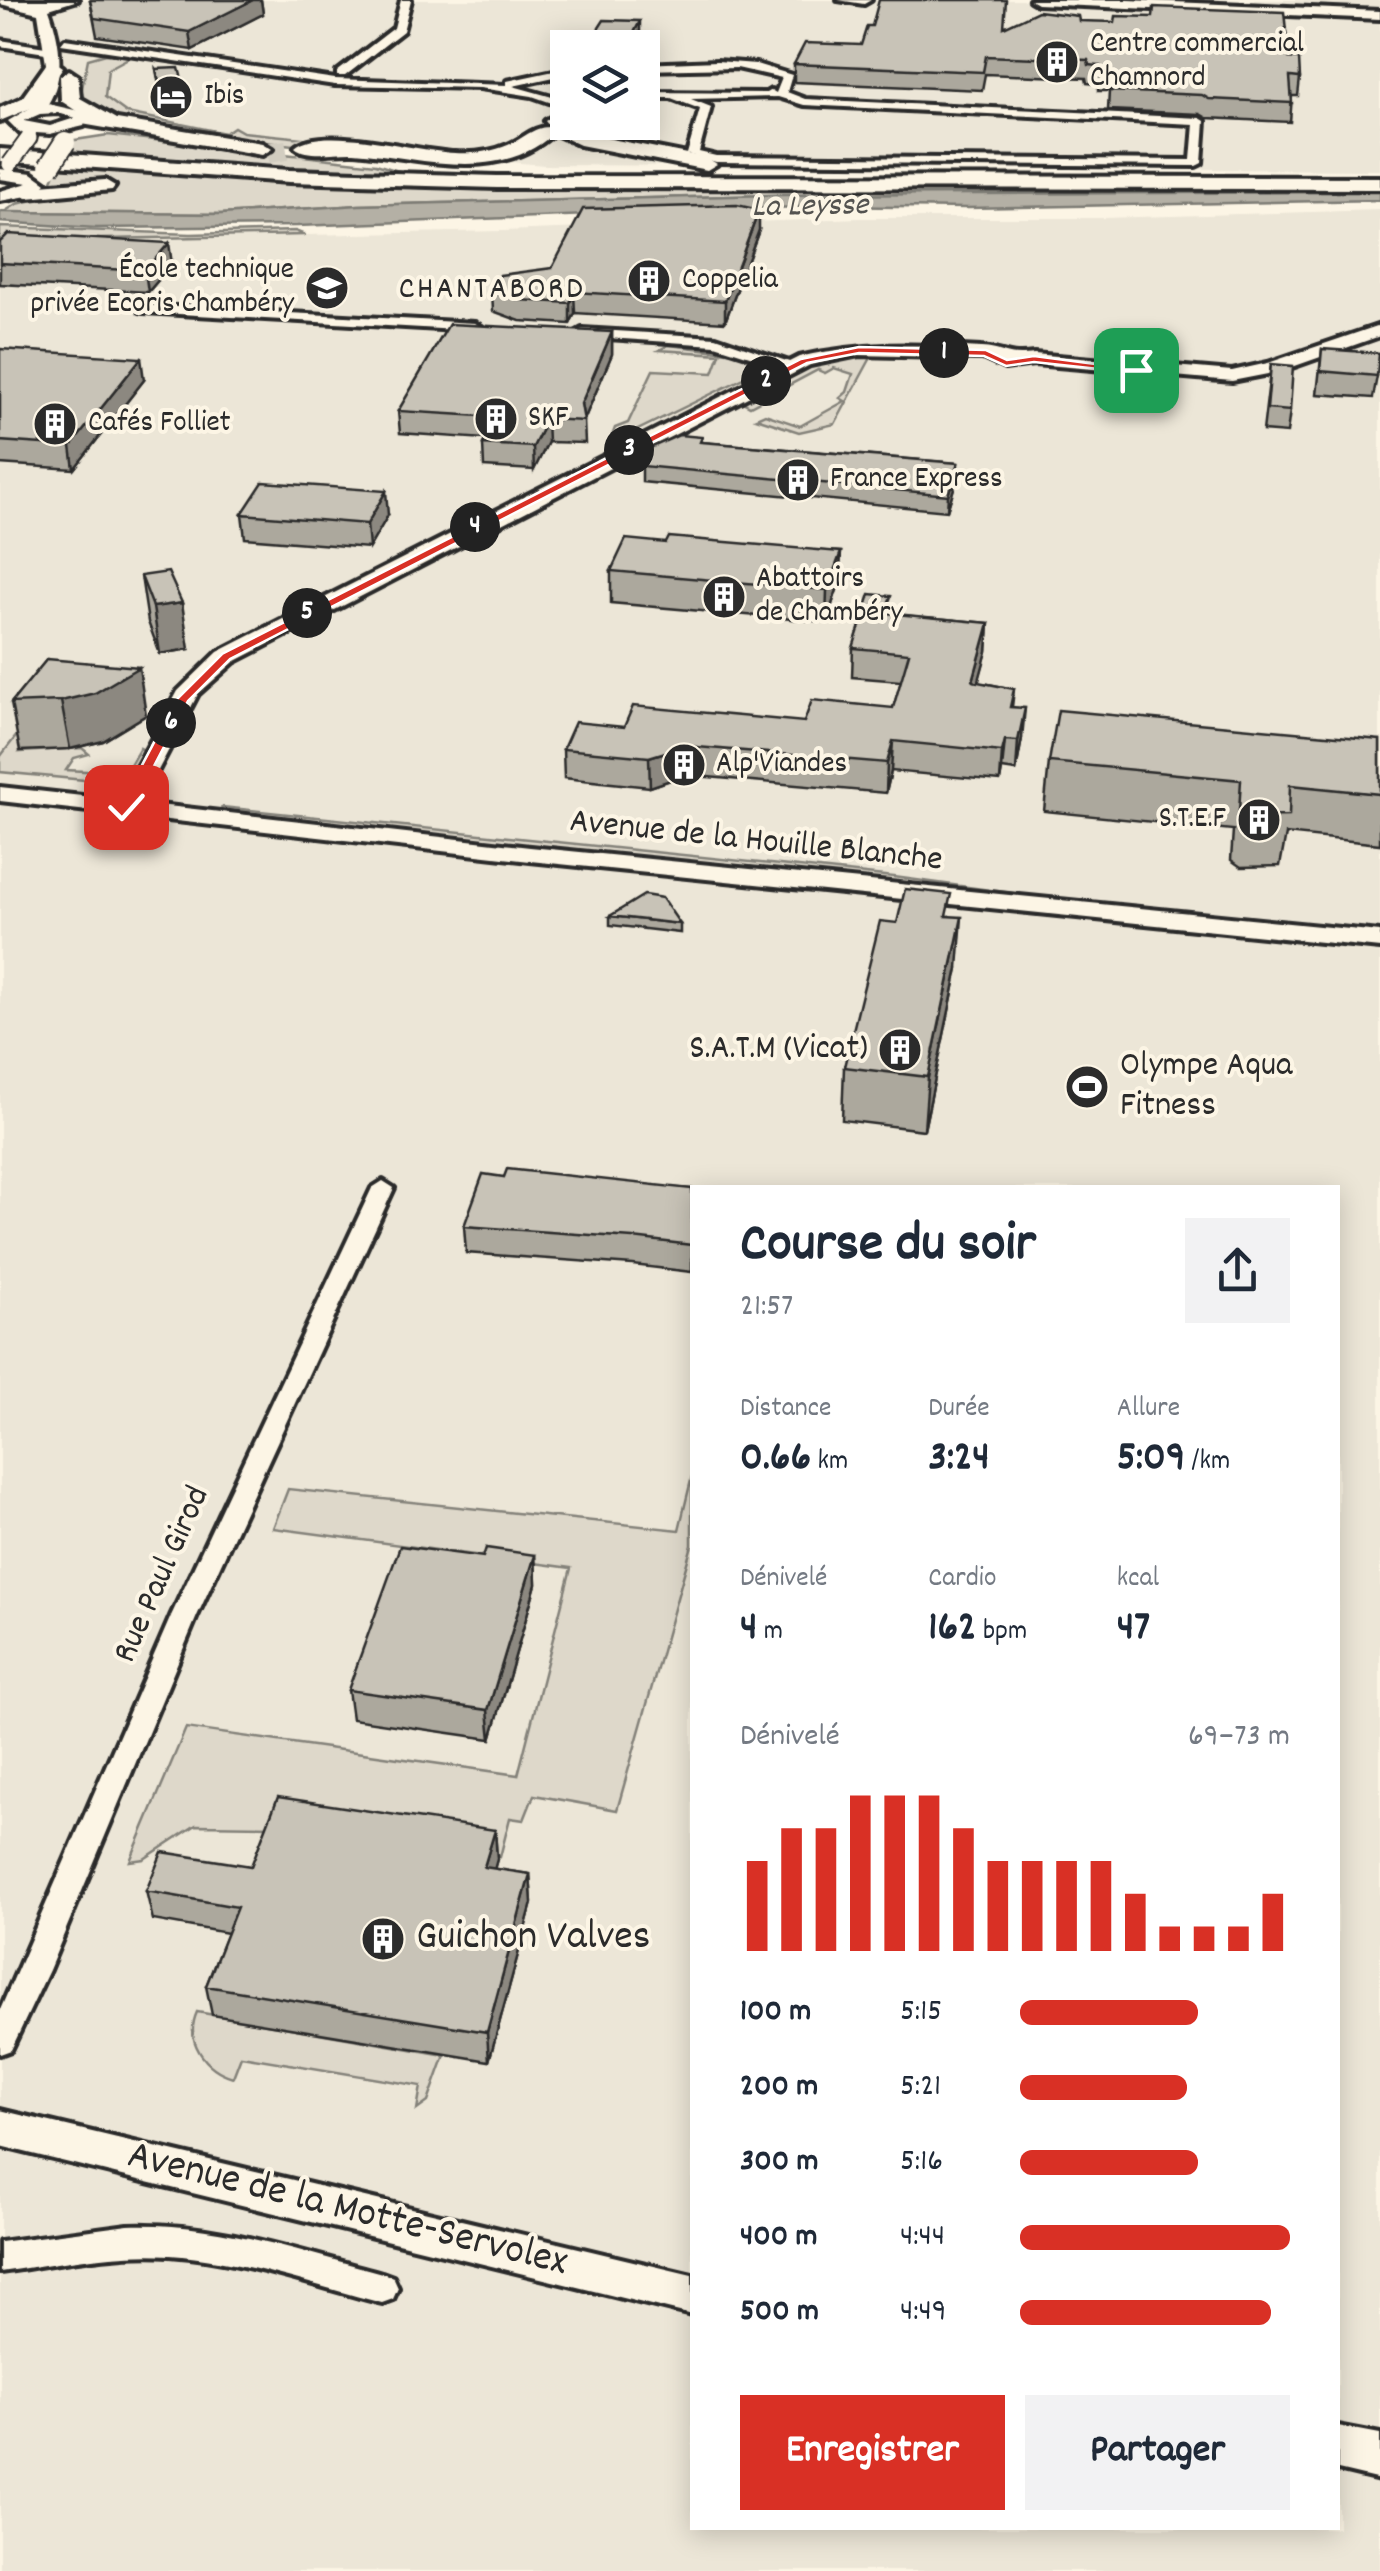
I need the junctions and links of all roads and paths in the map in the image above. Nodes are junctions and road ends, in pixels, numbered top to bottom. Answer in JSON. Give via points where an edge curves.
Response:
{"nodes":[{"id":1,"x":0,"y":0,"type":"edge"},
{"id":2,"x":845,"y":0,"type":"edge"},
{"id":3,"x":864,"y":0,"type":"edge"},
{"id":4,"x":1037,"y":0,"type":"edge"},
{"id":5,"x":72,"y":1,"type":"edge"},
{"id":6,"x":1112,"y":2,"type":"edge"},
{"id":7,"x":26,"y":3,"type":"edge"},
{"id":8,"x":402,"y":3,"type":"edge"},
{"id":9,"x":1380,"y":15,"type":"edge"},
{"id":10,"x":0,"y":44,"type":"edge"},
{"id":11,"x":114,"y":51,"type":"junction"},
{"id":12,"x":60,"y":57,"type":"junction"},
{"id":13,"x":660,"y":66,"type":"edge"},
{"id":14,"x":550,"y":76,"type":"edge"},
{"id":15,"x":340,"y":77,"type":"junction"},
{"id":16,"x":512,"y":82,"type":"junction"},
{"id":17,"x":473,"y":86,"type":"junction"},
{"id":18,"x":771,"y":92,"type":"dead end"},
{"id":19,"x":660,"y":96,"type":"edge"},
{"id":20,"x":675,"y":96,"type":"junction"},
{"id":21,"x":526,"y":104,"type":"dead end"},
{"id":22,"x":550,"y":108,"type":"edge"},
{"id":23,"x":550,"y":108,"type":"edge"},
{"id":24,"x":550,"y":110,"type":"edge"},
{"id":25,"x":0,"y":117,"type":"edge"},
{"id":26,"x":550,"y":120,"type":"edge"},
{"id":27,"x":72,"y":124,"type":"junction"},
{"id":28,"x":31,"y":126,"type":"junction"},
{"id":29,"x":196,"y":140,"type":"junction"},
{"id":30,"x":585,"y":140,"type":"edge"},
{"id":31,"x":0,"y":144,"type":"edge"},
{"id":32,"x":304,"y":147,"type":"tunnel mouth"},
{"id":33,"x":267,"y":153,"type":"tunnel mouth"},
{"id":34,"x":515,"y":154,"type":"junction"},
{"id":35,"x":423,"y":163,"type":"junction"},
{"id":36,"x":722,"y":168,"type":"junction"},
{"id":37,"x":1380,"y":175,"type":"edge"},
{"id":38,"x":953,"y":177,"type":"junction"},
{"id":39,"x":9,"y":183,"type":"edge"},
{"id":40,"x":1380,"y":183,"type":"edge"},
{"id":41,"x":639,"y":184,"type":"junction"},
{"id":42,"x":93,"y":186,"type":"junction"},
{"id":43,"x":128,"y":186,"type":"junction"},
{"id":44,"x":144,"y":308,"type":"dead end"},
{"id":45,"x":485,"y":328,"type":"edge"},
{"id":46,"x":1380,"y":330,"type":"edge"},
{"id":47,"x":574,"y":333,"type":"edge"},
{"id":48,"x":1332,"y":347,"type":"junction"},
{"id":49,"x":1357,"y":356,"type":"edge"},
{"id":50,"x":794,"y":366,"type":"junction"},
{"id":51,"x":8,"y":793,"type":"edge"},
{"id":52,"x":130,"y":802,"type":"junction"},
{"id":53,"x":1380,"y":925,"type":"edge"},
{"id":54,"x":1380,"y":940,"type":"edge"},
{"id":55,"x":383,"y":1188,"type":"dead end"},
{"id":56,"x":11,"y":2006,"type":"edge"},
{"id":57,"x":0,"y":2041,"type":"edge"},
{"id":58,"x":0,"y":2128,"type":"edge"},
{"id":59,"x":0,"y":2257,"type":"edge"},
{"id":60,"x":382,"y":2288,"type":"dead end"},
{"id":61,"x":690,"y":2296,"type":"edge"},
{"id":62,"x":1340,"y":2448,"type":"edge"},
{"id":63,"x":1380,"y":2458,"type":"edge"}],
"edges":[{"from":1,"to":7,"type":"main road"},
{"from":2,"to":3,"type":"main road"},
{"from":4,"to":6,"type":"main road"},
{"from":5,"to":7,"type":"main road"},
{"from":5,"to":12,"type":"main road","via":[[60,12]]},
{"from":6,"to":9,"type":"main road"},
{"from":7,"to":12,"type":"main road","via":[[44,11]]},
{"from":8,"to":15,"type":"street","via":[[399,29]]},
{"from":10,"to":12,"type":"street"},
{"from":11,"to":12,"type":"street"},
{"from":11,"to":12,"type":"street"},
{"from":11,"to":15,"type":"street"},
{"from":12,"to":25,"type":"highway","via":[[29,102]]},
{"from":12,"to":27,"type":"main road","via":[[60,100]]},
{"from":12,"to":28,"type":"main road"},
{"from":12,"to":29,"type":"highway","via":[[71,101],[100,118]]},
{"from":13,"to":20,"type":"street","via":[[776,71],[788,78],[781,94],[804,102],[1200,122],[1196,163],[705,158],[692,149],[706,106]]},
{"from":14,"to":16,"type":"street"},
{"from":15,"to":17,"type":"street"},
{"from":16,"to":17,"type":"street"},
{"from":16,"to":22,"type":"street"},
{"from":17,"to":23,"type":"street","via":[[528,90]]},
{"from":18,"to":20,"type":"street","via":[[754,99]]},
{"from":19,"to":20,"type":"street"},
{"from":21,"to":24,"type":"street"},
{"from":25,"to":28,"type":"highway"},
{"from":26,"to":34,"type":"highway","via":[[538,146]]},
{"from":27,"to":28,"type":"main road"},
{"from":27,"to":28,"type":"main road"},
{"from":27,"to":29,"type":"highway"},
{"from":27,"to":33,"type":"highway","via":[[82,134],[112,132],[215,155]]},
{"from":27,"to":42,"type":"highway","bridge":true,"via":[[49,167],[62,180]]},
{"from":28,"to":39,"type":"main road"},
{"from":29,"to":35,"type":"highway"},
{"from":30,"to":36,"type":"highway"},
{"from":31,"to":38,"type":"highway","via":[[422,172]]},
{"from":32,"to":34,"type":"highway","via":[[460,159]]},
{"from":34,"to":35,"type":"highway","via":[[476,163]]},
{"from":35,"to":36,"type":"highway"},
{"from":36,"to":38,"type":"highway"},
{"from":37,"to":38,"type":"highway"},
{"from":39,"to":41,"type":"highway","via":[[289,176]]},
{"from":39,"to":42,"type":"highway"},
{"from":39,"to":43,"type":"highway","via":[[55,192]]},
{"from":40,"to":41,"type":"highway"},
{"from":41,"to":43,"type":"highway"},
{"from":42,"to":43,"type":"highway"},
{"from":44,"to":45,"type":"street"},
{"from":46,"to":48,"type":"main road"},
{"from":47,"to":50,"type":"street","via":[[716,341]]},
{"from":48,"to":49,"type":"street"},
{"from":48,"to":50,"type":"main road","via":[[1232,376],[1034,359],[1006,363],[986,353],[859,350]]},
{"from":50,"to":52,"type":"main road","via":[[226,656],[183,699]]},
{"from":51,"to":52,"type":"main road"},
{"from":52,"to":53,"type":"main road","name":"Avenue de la Houille Blanche"},
{"from":52,"to":54,"type":"main road","name":"Avenue de la Houille Blanche","via":[[530,854]]},
{"from":55,"to":56,"type":"street","name":"Rue Paul Girod"},
{"from":56,"to":57,"type":"street","name":"Rue Paul Girod"},
{"from":58,"to":61,"type":"main road","name":"Avenue de la Motte-Servolex"},
{"from":59,"to":60,"type":"street","via":[[168,2240]]},
{"from":62,"to":63,"type":"main road"}]}
